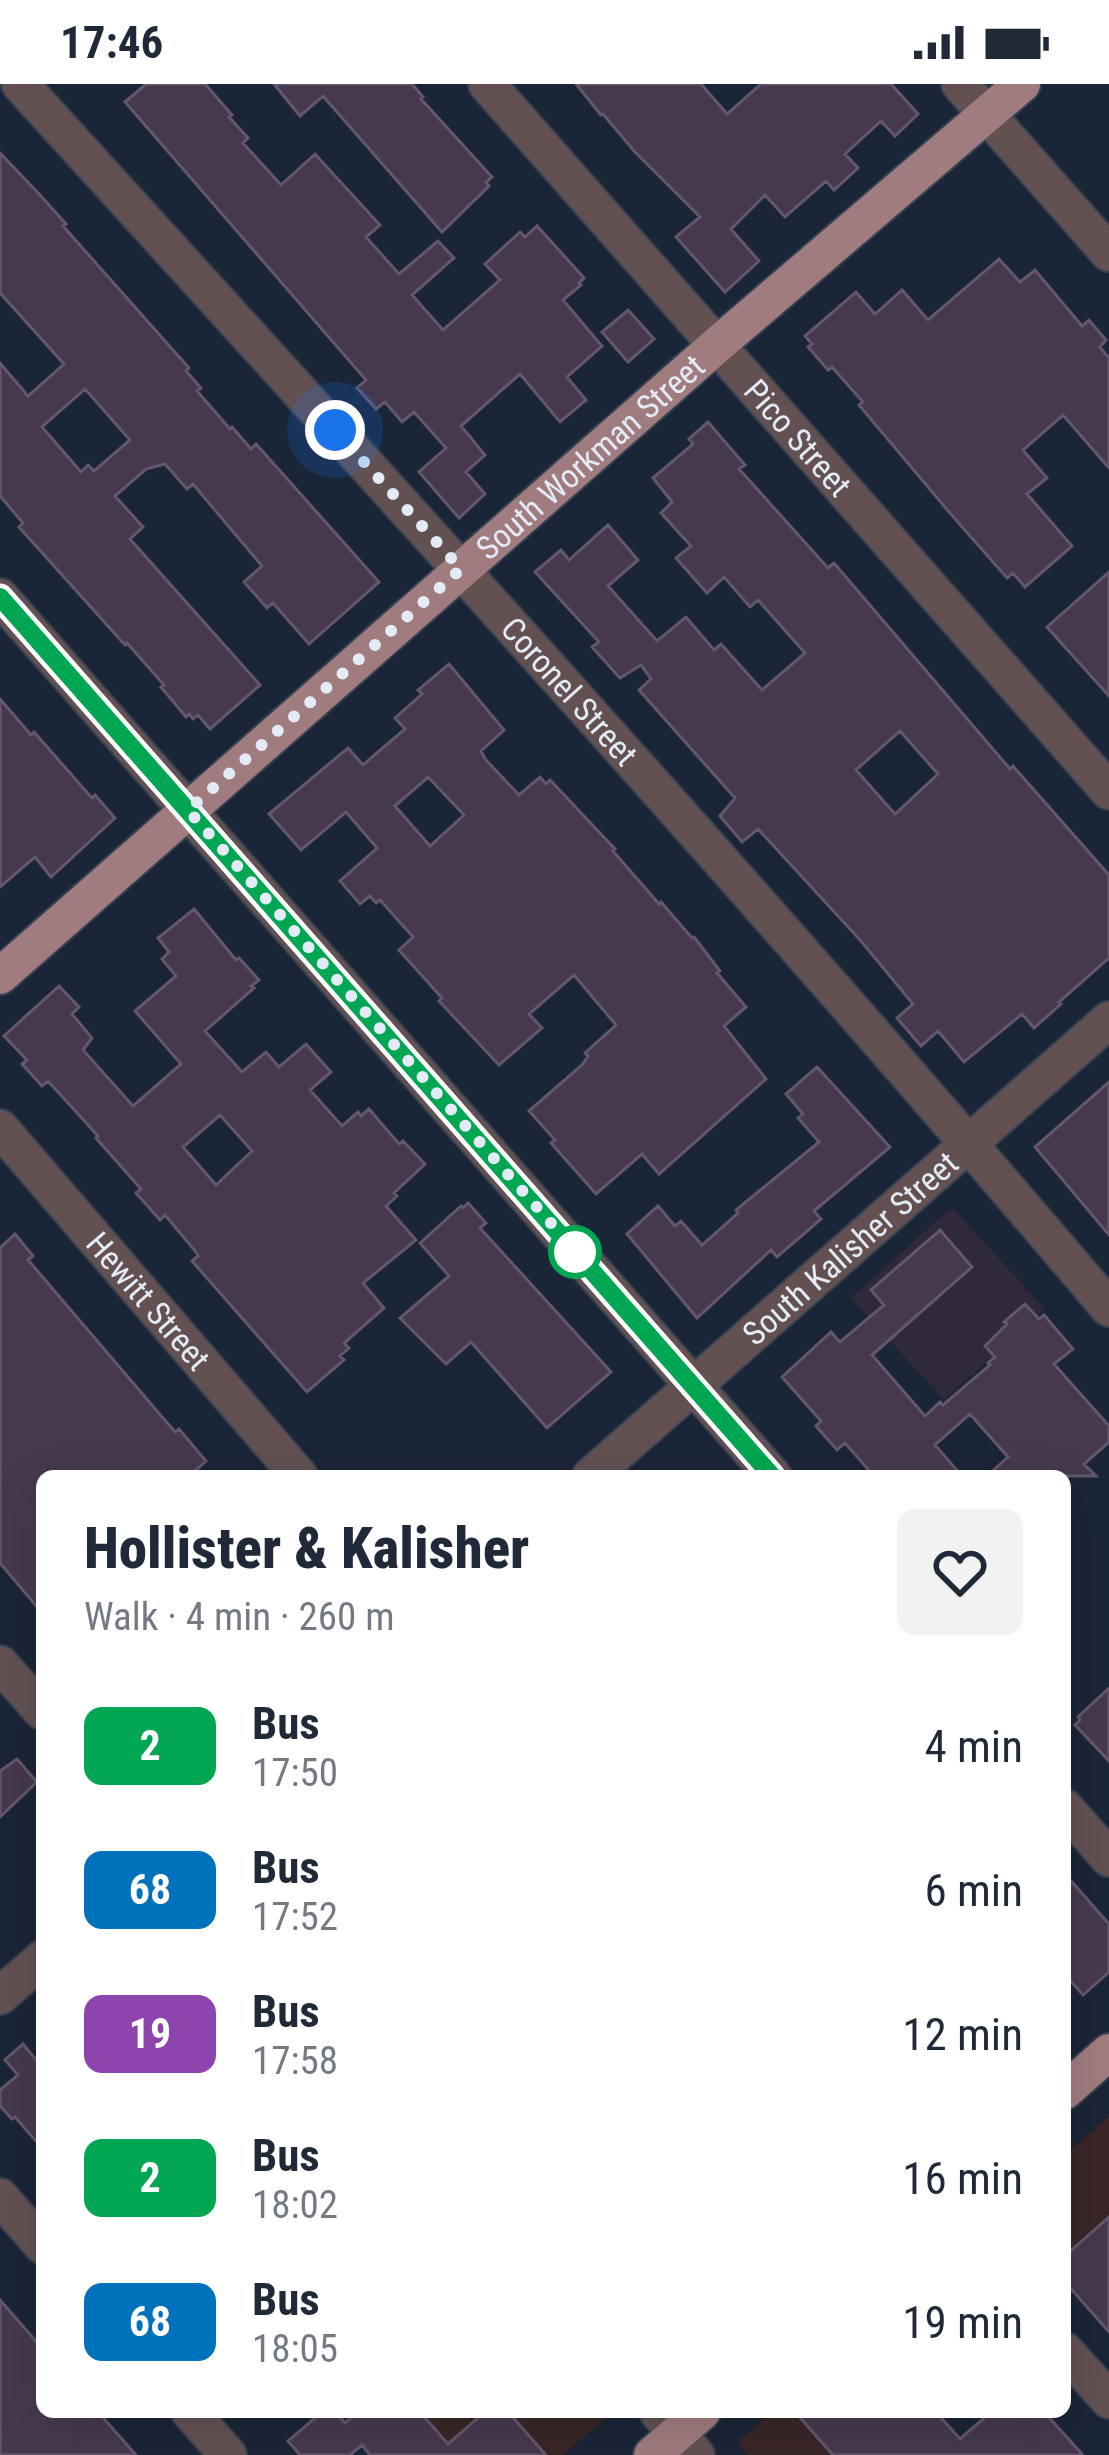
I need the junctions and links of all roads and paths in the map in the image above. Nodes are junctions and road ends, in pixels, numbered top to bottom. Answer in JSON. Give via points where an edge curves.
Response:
{"nodes":[{"id":1,"x":20,"y":84,"type":"edge"},
{"id":2,"x":487,"y":84,"type":"edge"},
{"id":3,"x":960,"y":84,"type":"edge"},
{"id":4,"x":1022,"y":84,"type":"edge"},
{"id":5,"x":987,"y":115,"type":"junction"},
{"id":6,"x":1109,"y":253,"type":"edge"},
{"id":7,"x":717,"y":345,"type":"junction"},
{"id":8,"x":461,"y":569,"type":"junction"},
{"id":9,"x":0,"y":597,"type":"edge"},
{"id":10,"x":1102,"y":769,"type":"edge"},
{"id":11,"x":188,"y":810,"type":"junction"},
{"id":12,"x":0,"y":976,"type":"edge"},
{"id":13,"x":1109,"y":1020,"type":"edge"},
{"id":14,"x":0,"y":1128,"type":"edge"},
{"id":15,"x":969,"y":1143,"type":"junction"},
{"id":16,"x":1109,"y":1308,"type":"edge"},
{"id":17,"x":693,"y":1386,"type":"junction"},
{"id":18,"x":294,"y":1470,"type":"edge"},
{"id":19,"x":598,"y":1470,"type":"edge"},
{"id":20,"x":767,"y":1470,"type":"edge"},
{"id":21,"x":0,"y":1664,"type":"edge"},
{"id":22,"x":36,"y":1705,"type":"edge"},
{"id":23,"x":1071,"y":1815,"type":"edge"},
{"id":24,"x":1109,"y":1858,"type":"edge"},
{"id":25,"x":36,"y":1964,"type":"edge"},
{"id":26,"x":0,"y":1996,"type":"edge"},
{"id":27,"x":1109,"y":2052,"type":"edge"},
{"id":28,"x":1071,"y":2086,"type":"edge"},
{"id":29,"x":0,"y":2198,"type":"edge"},
{"id":30,"x":36,"y":2238,"type":"edge"},
{"id":31,"x":1071,"y":2357,"type":"edge"},
{"id":32,"x":1108,"y":2396,"type":"edge"},
{"id":33,"x":195,"y":2418,"type":"edge"},
{"id":34,"x":227,"y":2455,"type":"edge"}],
"edges":[{"from":1,"to":8,"type":"street","name":"Coronel Street"},
{"from":2,"to":7,"type":"street","name":"Pico Street"},
{"from":3,"to":5,"type":"street"},
{"from":4,"to":5,"type":"main road","name":"South Workman Street"},
{"from":5,"to":6,"type":"street"},
{"from":5,"to":7,"type":"main road","name":"South Workman Street"},
{"from":7,"to":8,"type":"main road","name":"South Workman Street"},
{"from":7,"to":10,"type":"street","name":"Pico Street"},
{"from":8,"to":11,"type":"main road","name":"South Workman Street"},
{"from":8,"to":15,"type":"street","name":"Coronel Street"},
{"from":9,"to":11,"type":"street"},
{"from":11,"to":12,"type":"main road","name":"South Workman Street"},
{"from":11,"to":17,"type":"street"},
{"from":13,"to":15,"type":"street","name":"South Kalisher Street"},
{"from":14,"to":18,"type":"street","name":"Hewitt Street"},
{"from":15,"to":16,"type":"street","name":"Coronel Street"},
{"from":15,"to":17,"type":"street","name":"South Kalisher Street"},
{"from":17,"to":19,"type":"street","name":"South Kalisher Street"},
{"from":17,"to":20,"type":"street"},
{"from":21,"to":22,"type":"street"},
{"from":23,"to":24,"type":"street"},
{"from":25,"to":26,"type":"street"},
{"from":27,"to":28,"type":"main road"},
{"from":29,"to":30,"type":"street"},
{"from":31,"to":32,"type":"street"},
{"from":33,"to":34,"type":"street"}]}
